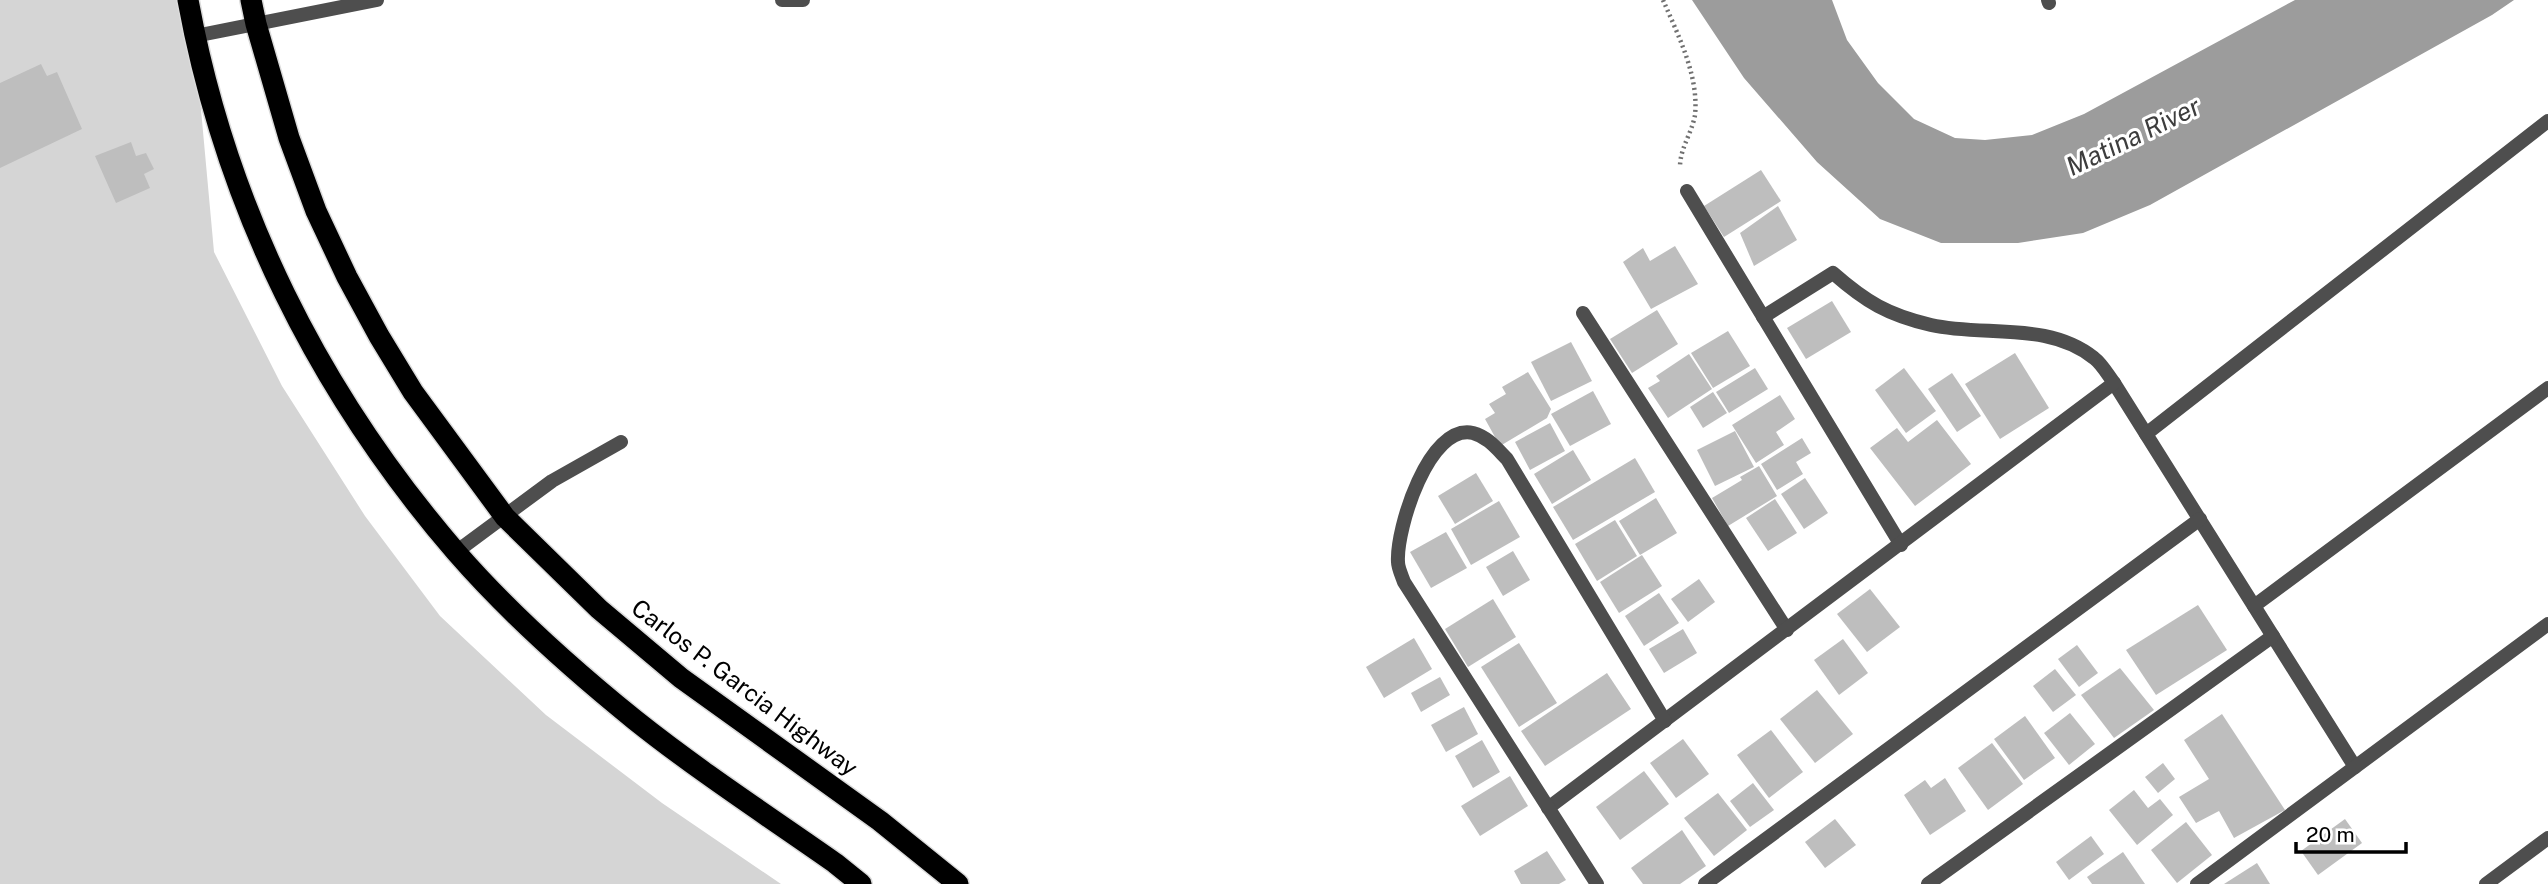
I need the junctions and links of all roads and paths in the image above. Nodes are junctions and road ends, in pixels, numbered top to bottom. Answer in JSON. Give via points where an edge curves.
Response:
{"nodes":[{"id":1,"x":188,"y":0,"type":"edge"},
{"id":2,"x":251,"y":0,"type":"edge"},
{"id":3,"x":377,"y":0,"type":"edge"},
{"id":4,"x":782,"y":0,"type":"edge"},
{"id":5,"x":803,"y":0,"type":"edge"},
{"id":6,"x":1663,"y":0,"type":"edge"},
{"id":7,"x":256,"y":24,"type":"junction"},
{"id":8,"x":195,"y":36,"type":"junction"},
{"id":9,"x":2548,"y":121,"type":"edge"},
{"id":10,"x":1687,"y":191,"type":"joint"},
{"id":11,"x":1583,"y":313,"type":"dead end"},
{"id":12,"x":1763,"y":317,"type":"junction"},
{"id":13,"x":2114,"y":383,"type":"junction"},
{"id":14,"x":2548,"y":387,"type":"edge"},
{"id":15,"x":2146,"y":434,"type":"junction"},
{"id":16,"x":621,"y":442,"type":"dead end"},
{"id":17,"x":505,"y":517,"type":"junction"},
{"id":18,"x":2200,"y":519,"type":"junction"},
{"id":19,"x":1901,"y":545,"type":"junction"},
{"id":20,"x":456,"y":552,"type":"junction"},
{"id":21,"x":2254,"y":606,"type":"junction"},
{"id":22,"x":2548,"y":624,"type":"edge"},
{"id":23,"x":1787,"y":630,"type":"junction"},
{"id":24,"x":2273,"y":636,"type":"junction"},
{"id":25,"x":1665,"y":721,"type":"junction"},
{"id":26,"x":2355,"y":767,"type":"junction"},
{"id":27,"x":1548,"y":808,"type":"junction"},
{"id":28,"x":2548,"y":838,"type":"edge"},
{"id":29,"x":861,"y":884,"type":"edge"},
{"id":30,"x":958,"y":884,"type":"edge"},
{"id":31,"x":1597,"y":884,"type":"edge"},
{"id":32,"x":1705,"y":884,"type":"edge"},
{"id":33,"x":1928,"y":884,"type":"edge"},
{"id":34,"x":2197,"y":884,"type":"edge"},
{"id":35,"x":2486,"y":884,"type":"edge"}],
"edges":[{"from":1,"to":8,"type":"highway"},
{"from":2,"to":7,"type":"highway","name":"Carlos P. Garcia Highway"},
{"from":3,"to":7,"type":"street"},
{"from":4,"to":5,"type":"street"},
{"from":6,"to":10,"type":"path","via":[[1696,100],[1679,169]]},
{"from":7,"to":8,"type":"street"},
{"from":7,"to":17,"type":"highway","name":"Carlos P. Garcia Highway","via":[[289,138],[347,277],[413,392]]},
{"from":8,"to":20,"type":"highway","via":[[227,156],[255,232],[288,301],[357,422]]},
{"from":9,"to":15,"type":"street"},
{"from":10,"to":12,"type":"street"},
{"from":11,"to":23,"type":"street"},
{"from":12,"to":13,"type":"street","via":[[1833,273],[1860,297],[1889,313],[1934,326],[2036,334],[2070,344],[2095,358]]},
{"from":12,"to":19,"type":"street"},
{"from":13,"to":15,"type":"street"},
{"from":13,"to":19,"type":"street"},
{"from":14,"to":21,"type":"street"},
{"from":15,"to":18,"type":"street"},
{"from":16,"to":17,"type":"street","via":[[552,481]]},
{"from":17,"to":20,"type":"street"},
{"from":17,"to":30,"type":"highway","name":"Carlos P. Garcia Highway","via":[[599,609],[681,678],[880,821]]},
{"from":18,"to":21,"type":"street"},
{"from":18,"to":32,"type":"street"},
{"from":19,"to":23,"type":"street"},
{"from":20,"to":29,"type":"highway","via":[[552,648],[636,721]]},
{"from":21,"to":24,"type":"street"},
{"from":22,"to":26,"type":"street"},
{"from":23,"to":25,"type":"street"},
{"from":24,"to":26,"type":"street"},
{"from":24,"to":33,"type":"street"},
{"from":25,"to":27,"type":"street"},
{"from":25,"to":27,"type":"street","via":[[1507,459],[1487,439],[1471,432],[1443,443],[1424,468],[1414,493],[1400,533],[1398,563],[1404,582]]},
{"from":26,"to":34,"type":"street"},
{"from":27,"to":31,"type":"street"},
{"from":28,"to":35,"type":"street"}]}
